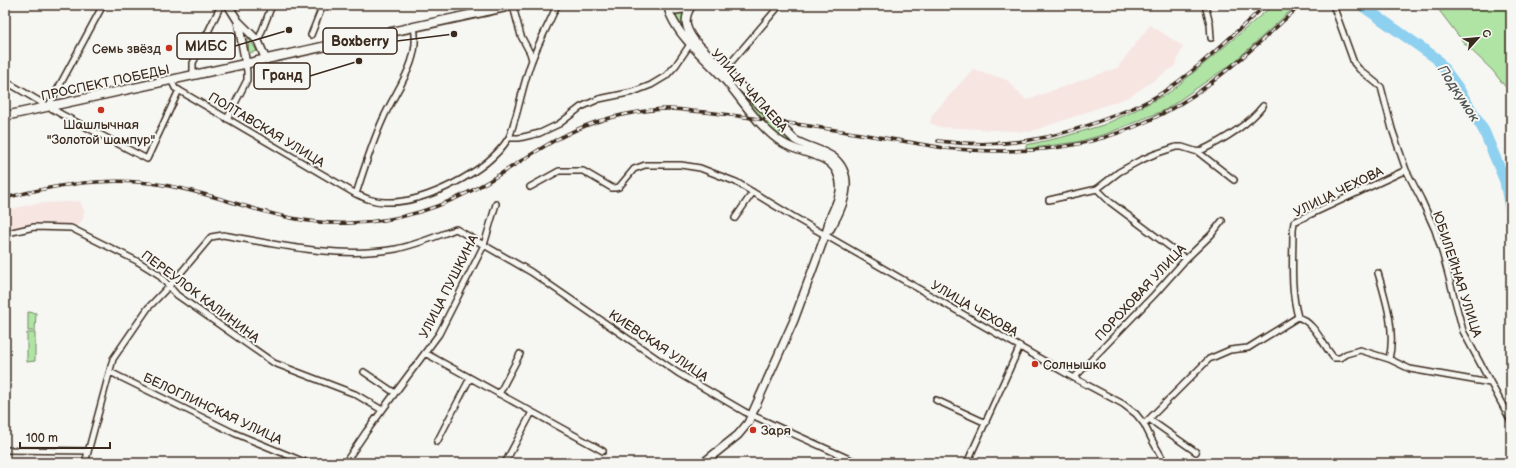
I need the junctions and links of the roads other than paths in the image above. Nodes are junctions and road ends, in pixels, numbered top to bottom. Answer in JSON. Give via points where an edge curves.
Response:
{"nodes":[{"id":1,"x":103,"y":5,"type":"edge"},
{"id":2,"x":221,"y":5,"type":"edge"},
{"id":3,"x":228,"y":5,"type":"edge"},
{"id":4,"x":272,"y":5,"type":"edge"},
{"id":5,"x":323,"y":5,"type":"edge"},
{"id":6,"x":514,"y":5,"type":"edge"},
{"id":7,"x":557,"y":5,"type":"edge"},
{"id":8,"x":780,"y":5,"type":"edge"},
{"id":9,"x":1205,"y":5,"type":"edge"},
{"id":10,"x":1333,"y":5,"type":"edge"},
{"id":11,"x":668,"y":6,"type":"edge"},
{"id":12,"x":691,"y":6,"type":"edge"},
{"id":13,"x":238,"y":21,"type":"junction"},
{"id":14,"x":414,"y":27,"type":"junction"},
{"id":15,"x":311,"y":35,"type":"dead end"},
{"id":16,"x":1211,"y":38,"type":"dead end"},
{"id":17,"x":258,"y":41,"type":"junction"},
{"id":18,"x":691,"y":43,"type":"junction"},
{"id":19,"x":266,"y":60,"type":"junction"},
{"id":20,"x":532,"y":60,"type":"junction"},
{"id":21,"x":246,"y":64,"type":"junction"},
{"id":22,"x":727,"y":67,"type":"dead end"},
{"id":23,"x":193,"y":75,"type":"junction"},
{"id":24,"x":171,"y":80,"type":"junction"},
{"id":25,"x":5,"y":81,"type":"edge"},
{"id":26,"x":179,"y":90,"type":"junction"},
{"id":27,"x":48,"y":106,"type":"junction"},
{"id":28,"x":1263,"y":106,"type":"dead end"},
{"id":29,"x":5,"y":116,"type":"edge"},
{"id":30,"x":227,"y":119,"type":"junction"},
{"id":31,"x":509,"y":138,"type":"junction"},
{"id":32,"x":1198,"y":152,"type":"junction"},
{"id":33,"x":1406,"y":170,"type":"junction"},
{"id":34,"x":1234,"y":180,"type":"dead end"},
{"id":35,"x":530,"y":187,"type":"dead end"},
{"id":36,"x":1097,"y":189,"type":"junction"},
{"id":37,"x":753,"y":192,"type":"junction"},
{"id":38,"x":356,"y":194,"type":"junction"},
{"id":39,"x":1049,"y":200,"type":"dead end"},
{"id":40,"x":496,"y":204,"type":"dead end"},
{"id":41,"x":736,"y":218,"type":"dead end"},
{"id":42,"x":1222,"y":222,"type":"dead end"},
{"id":43,"x":5,"y":234,"type":"edge"},
{"id":44,"x":826,"y":236,"type":"junction"},
{"id":45,"x":484,"y":245,"type":"junction"},
{"id":46,"x":1186,"y":259,"type":"junction"},
{"id":47,"x":1378,"y":273,"type":"dead end"},
{"id":48,"x":168,"y":286,"type":"junction"},
{"id":49,"x":1298,"y":317,"type":"junction"},
{"id":50,"x":1020,"y":346,"type":"junction"},
{"id":51,"x":424,"y":353,"type":"junction"},
{"id":52,"x":520,"y":354,"type":"dead end"},
{"id":53,"x":1389,"y":359,"type":"junction"},
{"id":54,"x":110,"y":372,"type":"junction"},
{"id":55,"x":364,"y":372,"type":"dead end"},
{"id":56,"x":470,"y":378,"type":"junction"},
{"id":57,"x":1074,"y":378,"type":"junction"},
{"id":58,"x":1490,"y":383,"type":"junction"},
{"id":59,"x":395,"y":393,"type":"junction"},
{"id":60,"x":499,"y":394,"type":"junction"},
{"id":61,"x":936,"y":400,"type":"dead end"},
{"id":62,"x":382,"y":410,"type":"junction"},
{"id":63,"x":532,"y":412,"type":"junction"},
{"id":64,"x":752,"y":415,"type":"junction"},
{"id":65,"x":1149,"y":419,"type":"junction"},
{"id":66,"x":1511,"y":421,"type":"edge"},
{"id":67,"x":986,"y":423,"type":"junction"},
{"id":68,"x":1144,"y":424,"type":"junction"},
{"id":69,"x":436,"y":442,"type":"dead end"},
{"id":70,"x":5,"y":450,"type":"edge"},
{"id":71,"x":88,"y":451,"type":"junction"},
{"id":72,"x":603,"y":451,"type":"dead end"},
{"id":73,"x":1196,"y":452,"type":"dead end"},
{"id":74,"x":85,"y":463,"type":"edge"},
{"id":75,"x":307,"y":463,"type":"edge"},
{"id":76,"x":345,"y":463,"type":"edge"},
{"id":77,"x":505,"y":463,"type":"edge"},
{"id":78,"x":703,"y":463,"type":"edge"},
{"id":79,"x":858,"y":463,"type":"edge"},
{"id":80,"x":968,"y":463,"type":"edge"},
{"id":81,"x":1166,"y":463,"type":"edge"}],
"edges":[{"from":1,"to":27,"type":"street"},
{"from":2,"to":23,"type":"street","via":[[193,63]]},
{"from":3,"to":13,"type":"main road"},
{"from":4,"to":17,"type":"street"},
{"from":5,"to":15,"type":"street"},
{"from":6,"to":14,"type":"main road","name":"ПРОСПЕКТ ПОБЕДЫ"},
{"from":6,"to":20,"type":"street","via":[[522,36]]},
{"from":7,"to":20,"type":"street"},
{"from":8,"to":22,"type":"street"},
{"from":9,"to":16,"type":"street"},
{"from":10,"to":33,"type":"street","name":"ЮБИЛЕЙНАЯ УЛИЦА","via":[[1358,69],[1381,87]]},
{"from":11,"to":12,"type":"main road","name":"УЛИЦА ЧАПАЕВА","via":[[676,10]]},
{"from":11,"to":18,"type":"main road","name":"УЛИЦА ЧАПАЕВА","via":[[671,16]]},
{"from":12,"to":44,"type":"main road","name":"УЛИЦА ЧАПАЕВА","via":[[686,26],[694,40],[795,140],[834,158],[839,164],[846,180],[846,197]]},
{"from":13,"to":17,"type":"main road"},
{"from":13,"to":21,"type":"main road"},
{"from":14,"to":19,"type":"main road","name":"ПРОСПЕКТ ПОБЕДЫ"},
{"from":14,"to":38,"type":"street","via":[[415,49],[412,61],[384,117]]},
{"from":17,"to":19,"type":"main road"},
{"from":18,"to":31,"type":"street","via":[[666,76],[651,85],[633,92],[599,99],[581,107],[559,124],[540,133]]},
{"from":18,"to":44,"type":"main road","name":"УЛИЦА ЧАПАЕВА","via":[[761,124],[782,143],[827,160],[833,165],[842,189]]},
{"from":19,"to":21,"type":"main road","name":"ПРОСПЕКТ ПОБЕДЫ"},
{"from":20,"to":31,"type":"street"},
{"from":21,"to":23,"type":"main road","name":"ПРОСПЕКТ ПОБЕДЫ"},
{"from":21,"to":30,"type":"street","via":[[247,80]]},
{"from":23,"to":24,"type":"main road","name":"ПРОСПЕКТ ПОБЕДЫ"},
{"from":24,"to":26,"type":"street","name":"ПОЛТАВСКАЯ УЛИЦА"},
{"from":24,"to":27,"type":"main road","name":"ПРОСПЕКТ ПОБЕДЫ"},
{"from":25,"to":27,"type":"street"},
{"from":26,"to":27,"type":"street","via":[[147,159]]},
{"from":26,"to":30,"type":"street","name":"ПОЛТАВСКАЯ УЛИЦА"},
{"from":27,"to":29,"type":"main road","name":"ПРОСПЕКТ ПОБЕДЫ"},
{"from":28,"to":32,"type":"street","via":[[1255,116],[1227,136]]},
{"from":30,"to":38,"type":"street","name":"ПОЛТАВСКАЯ УЛИЦА"},
{"from":31,"to":38,"type":"street","name":"ПОЛТАВСКАЯ УЛИЦА","via":[[487,163],[473,173],[436,191],[402,202],[384,202]]},
{"from":32,"to":34,"type":"street"},
{"from":32,"to":36,"type":"street","via":[[1176,147],[1155,154],[1119,172]]},
{"from":33,"to":49,"type":"street","name":"УЛИЦА ЧЕХОВА","via":[[1294,222],[1292,284]]},
{"from":33,"to":58,"type":"street","name":"ЮБИЛЕЙНАЯ УЛИЦА","via":[[1435,230],[1463,332]]},
{"from":35,"to":37,"type":"street","name":"УЛИЦА ЧЕХОВА","via":[[559,172],[583,171],[615,188],[619,187],[634,170],[645,164],[664,164],[700,168],[736,182]]},
{"from":36,"to":39,"type":"street"},
{"from":36,"to":46,"type":"street","via":[[1110,202]]},
{"from":37,"to":41,"type":"street"},
{"from":37,"to":44,"type":"street","name":"УЛИЦА ЧЕХОВА"},
{"from":40,"to":45,"type":"street","name":"УЛИЦА ПУШКИНА"},
{"from":42,"to":46,"type":"street","name":"ПОРОХОВАЯ УЛИЦА"},
{"from":43,"to":48,"type":"street","name":"ПЕРЕУЛОК КАЛИНИНА","via":[[34,227],[72,228],[137,261],[158,274]]},
{"from":44,"to":50,"type":"street","name":"УЛИЦА ЧЕХОВА"},
{"from":44,"to":64,"type":"main road","name":"УЛИЦА ЧАПАЕВА","via":[[794,320]]},
{"from":45,"to":48,"type":"street","name":"КИЕВСКАЯ УЛИЦА","via":[[456,229],[396,249],[355,253],[305,250],[223,235],[211,237]]},
{"from":45,"to":51,"type":"street","name":"УЛИЦА ПУШКИНА","via":[[439,334]]},
{"from":45,"to":64,"type":"street","name":"КИЕВСКАЯ УЛИЦА","via":[[531,272],[678,373]]},
{"from":46,"to":57,"type":"street","name":"ПОРОХОВАЯ УЛИЦА"},
{"from":47,"to":53,"type":"street","via":[[1385,295],[1390,330]]},
{"from":48,"to":54,"type":"street","via":[[148,308],[113,359]]},
{"from":48,"to":62,"type":"street","name":"ПЕРЕУЛОК КАЛИНИНА","via":[[223,329],[274,363],[355,394]]},
{"from":49,"to":53,"type":"street","via":[[1305,320],[1315,331],[1334,358],[1360,350]]},
{"from":49,"to":65,"type":"street","via":[[1248,348],[1230,350],[1209,359]]},
{"from":50,"to":57,"type":"street","name":"УЛИЦА ЧЕХОВА"},
{"from":50,"to":67,"type":"street"},
{"from":51,"to":56,"type":"street"},
{"from":51,"to":59,"type":"street","name":"УЛИЦА ПУШКИНА"},
{"from":52,"to":60,"type":"street"},
{"from":53,"to":58,"type":"street","via":[[1410,369]]},
{"from":54,"to":71,"type":"street"},
{"from":54,"to":75,"type":"street","name":"БЕЛОГЛИНСКАЯ УЛИЦА","via":[[234,433]]},
{"from":55,"to":59,"type":"street"},
{"from":56,"to":60,"type":"street"},
{"from":56,"to":69,"type":"street"},
{"from":57,"to":68,"type":"street","name":"УЛИЦА ЧЕХОВА","via":[[1123,404]]},
{"from":58,"to":66,"type":"street","name":"ЮБИЛЕЙНАЯ УЛИЦА"},
{"from":59,"to":62,"type":"street","name":"УЛИЦА ПУШКИНА"},
{"from":60,"to":63,"type":"street"},
{"from":61,"to":67,"type":"street"},
{"from":62,"to":76,"type":"street","name":"УЛИЦА ПУШКИНА"},
{"from":63,"to":72,"type":"street"},
{"from":63,"to":77,"type":"street"},
{"from":64,"to":78,"type":"main road","name":"УЛИЦА ЧАПАЕВА","via":[[738,435]]},
{"from":64,"to":79,"type":"street","name":"КИЕВСКАЯ УЛИЦА"},
{"from":65,"to":68,"type":"street"},
{"from":65,"to":73,"type":"street"},
{"from":67,"to":80,"type":"street"},
{"from":68,"to":81,"type":"street","name":"УЛИЦА ЧЕХОВА"},
{"from":70,"to":71,"type":"street"},
{"from":71,"to":74,"type":"street"}]}
